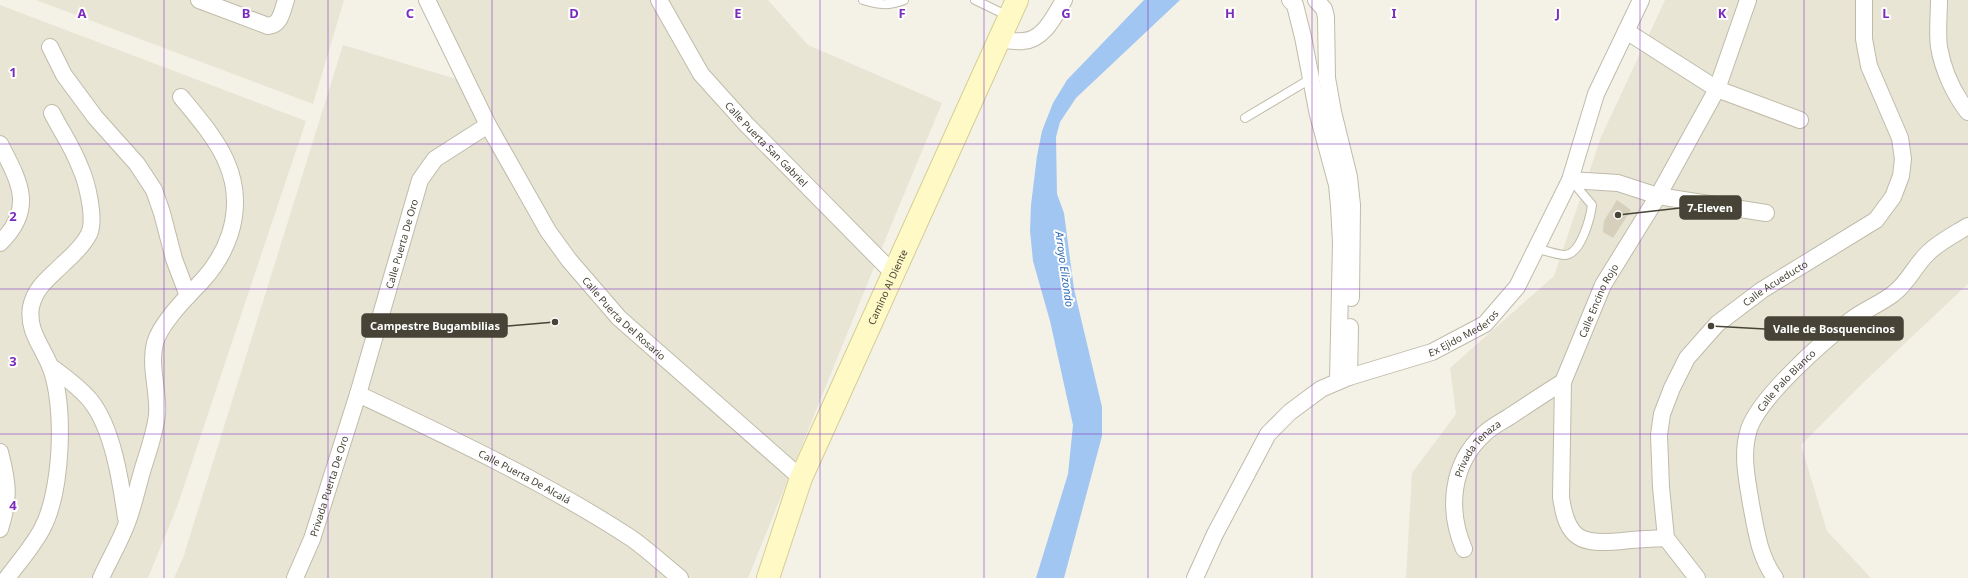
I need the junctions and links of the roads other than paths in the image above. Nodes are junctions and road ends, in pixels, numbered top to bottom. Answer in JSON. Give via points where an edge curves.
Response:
{"nodes":[{"id":1,"x":199,"y":0,"type":"edge"},
{"id":2,"x":286,"y":0,"type":"edge"},
{"id":3,"x":427,"y":0,"type":"edge"},
{"id":4,"x":659,"y":0,"type":"edge"},
{"id":5,"x":863,"y":0,"type":"edge"},
{"id":6,"x":904,"y":0,"type":"edge"},
{"id":7,"x":975,"y":0,"type":"edge"},
{"id":8,"x":1064,"y":0,"type":"edge"},
{"id":9,"x":1316,"y":0,"type":"edge"},
{"id":10,"x":1641,"y":0,"type":"edge"},
{"id":11,"x":1748,"y":0,"type":"edge"},
{"id":12,"x":1864,"y":0,"type":"edge"},
{"id":13,"x":1939,"y":0,"type":"edge"},
{"id":14,"x":1295,"y":2,"type":"edge"},
{"id":15,"x":1013,"y":8,"type":"edge"},
{"id":16,"x":1626,"y":31,"type":"junction"},
{"id":17,"x":1303,"y":37,"type":"junction"},
{"id":18,"x":1327,"y":37,"type":"junction"},
{"id":19,"x":998,"y":39,"type":"junction"},
{"id":20,"x":50,"y":47,"type":"dead end"},
{"id":21,"x":1311,"y":78,"type":"junction"},
{"id":22,"x":1327,"y":78,"type":"junction"},
{"id":23,"x":1717,"y":89,"type":"junction"},
{"id":24,"x":181,"y":97,"type":"dead end"},
{"id":25,"x":1968,"y":112,"type":"edge"},
{"id":26,"x":52,"y":113,"type":"dead end"},
{"id":27,"x":1245,"y":118,"type":"dead end"},
{"id":28,"x":1800,"y":120,"type":"dead end"},
{"id":29,"x":488,"y":125,"type":"junction"},
{"id":30,"x":0,"y":144,"type":"edge"},
{"id":31,"x":1570,"y":180,"type":"junction"},
{"id":32,"x":1658,"y":196,"type":"junction"},
{"id":33,"x":1766,"y":213,"type":"dead end"},
{"id":34,"x":1968,"y":226,"type":"edge"},
{"id":35,"x":1347,"y":242,"type":"junction"},
{"id":36,"x":0,"y":243,"type":"edge"},
{"id":37,"x":1537,"y":249,"type":"junction"},
{"id":38,"x":894,"y":273,"type":"junction"},
{"id":39,"x":188,"y":296,"type":"junction"},
{"id":40,"x":50,"y":366,"type":"junction"},
{"id":41,"x":1344,"y":379,"type":"junction"},
{"id":42,"x":1563,"y":382,"type":"junction"},
{"id":43,"x":358,"y":394,"type":"junction"},
{"id":44,"x":0,"y":452,"type":"edge"},
{"id":45,"x":801,"y":478,"type":"junction"},
{"id":46,"x":127,"y":523,"type":"junction"},
{"id":47,"x":0,"y":529,"type":"edge"},
{"id":48,"x":1666,"y":538,"type":"junction"},
{"id":49,"x":1464,"y":549,"type":"dead end"},
{"id":50,"x":1682,"y":557,"type":"junction"},
{"id":51,"x":7,"y":578,"type":"edge"},
{"id":52,"x":101,"y":578,"type":"edge"},
{"id":53,"x":295,"y":578,"type":"edge"},
{"id":54,"x":680,"y":578,"type":"edge"},
{"id":55,"x":768,"y":578,"type":"edge"},
{"id":56,"x":1195,"y":578,"type":"edge"},
{"id":57,"x":1681,"y":578,"type":"edge"},
{"id":58,"x":1697,"y":578,"type":"edge"},
{"id":59,"x":1775,"y":578,"type":"edge"}],
"edges":[{"from":1,"to":2,"type":"street","via":[[268,26],[277,23]]},
{"from":3,"to":29,"type":"street","name":"Calle Puerta Del Rosario"},
{"from":4,"to":38,"type":"street","name":"Calle Puerta San Gabriel","via":[[701,74],[746,124]]},
{"from":5,"to":6,"type":"lane","via":[[892,5]]},
{"from":7,"to":15,"type":"lane"},
{"from":8,"to":19,"type":"street","via":[[1045,29],[1035,37],[1024,41]]},
{"from":9,"to":18,"type":"street","via":[[1324,9]]},
{"from":10,"to":16,"type":"street","name":"Ex Ejido Mederos"},
{"from":11,"to":23,"type":"street","name":"Calle Encino Rojo"},
{"from":12,"to":48,"type":"street","name":"Calle Acueducto","via":[[1864,39],[1869,66],[1900,138],[1903,159],[1901,176],[1893,197],[1876,220],[1762,290],[1717,324],[1687,358],[1662,414],[1659,434]]},
{"from":13,"to":25,"type":"street","via":[[1939,46],[1954,90]]},
{"from":14,"to":17,"type":"street"},
{"from":15,"to":19,"type":"street","name":"Camino Al Diente"},
{"from":16,"to":23,"type":"street"},
{"from":16,"to":31,"type":"street","name":"Ex Ejido Mederos","via":[[1596,94]]},
{"from":17,"to":18,"type":"street"},
{"from":17,"to":21,"type":"street"},
{"from":18,"to":22,"type":"street"},
{"from":19,"to":38,"type":"street","name":"Camino Al Diente"},
{"from":20,"to":39,"type":"street","via":[[64,75],[95,117],[137,164],[154,190],[174,259]]},
{"from":21,"to":22,"type":"lane"},
{"from":21,"to":27,"type":"lane"},
{"from":21,"to":35,"type":"street","via":[[1337,185]]},
{"from":22,"to":35,"type":"street","via":[[1349,177],[1352,205]]},
{"from":23,"to":28,"type":"street"},
{"from":23,"to":32,"type":"street","name":"Calle Encino Rojo"},
{"from":24,"to":39,"type":"street","via":[[210,132],[224,157],[234,180],[236,201],[233,224],[224,251],[211,271]]},
{"from":26,"to":40,"type":"street","via":[[80,167],[88,193],[92,220],[89,234],[80,247],[43,283],[35,294],[31,307],[31,323],[36,340]]},
{"from":29,"to":43,"type":"street","name":"Calle Puerta De Oro","via":[[435,159],[420,180]]},
{"from":29,"to":45,"type":"street","name":"Calle Puerta Del Rosario","via":[[548,231],[590,286],[625,323]]},
{"from":30,"to":36,"type":"street","via":[[22,193],[14,227]]},
{"from":31,"to":32,"type":"street","via":[[1618,183]]},
{"from":31,"to":37,"type":"street","name":"Ex Ejido Mederos"},
{"from":31,"to":37,"type":"lane","via":[[1592,205],[1580,244],[1575,251],[1565,255]]},
{"from":32,"to":33,"type":"street"},
{"from":32,"to":42,"type":"street","name":"Calle Encino Rojo","via":[[1603,285]]},
{"from":34,"to":59,"type":"street","name":"Calle Palo Blanco","via":[[1927,253],[1894,294],[1852,319],[1808,357],[1761,407],[1749,429],[1745,468],[1758,541],[1766,566]]},
{"from":35,"to":41,"type":"street"},
{"from":37,"to":41,"type":"street","name":"Ex Ejido Mederos","via":[[1517,287],[1485,324],[1432,352]]},
{"from":38,"to":45,"type":"street","name":"Camino Al Diente"},
{"from":39,"to":46,"type":"street","via":[[164,326],[156,341],[153,353],[157,415]]},
{"from":40,"to":46,"type":"street","via":[[91,401],[100,416],[115,459]]},
{"from":40,"to":51,"type":"street","via":[[60,413],[55,487],[50,510],[42,528]]},
{"from":41,"to":56,"type":"street","name":"Ex Ejido Mederos","via":[[1321,389],[1290,412],[1268,434],[1215,534]]},
{"from":42,"to":48,"type":"street","name":"Calle Encino Rojo","via":[[1561,497],[1568,525],[1582,539],[1599,543]]},
{"from":42,"to":49,"type":"street","name":"Privada Tenaza","via":[[1484,433],[1470,450],[1460,468],[1454,492],[1453,512],[1457,533]]},
{"from":43,"to":53,"type":"street","name":"Privada Puerta De Oro","via":[[312,539]]},
{"from":43,"to":54,"type":"street","name":"Calle Puerta De Alcalá","via":[[458,441],[562,496],[632,539]]},
{"from":44,"to":47,"type":"street","via":[[6,479],[7,508]]},
{"from":45,"to":55,"type":"street","name":"Camino Al Diente"},
{"from":46,"to":52,"type":"street"},
{"from":48,"to":50,"type":"street"},
{"from":50,"to":57,"type":"street"},
{"from":50,"to":58,"type":"street"}]}
